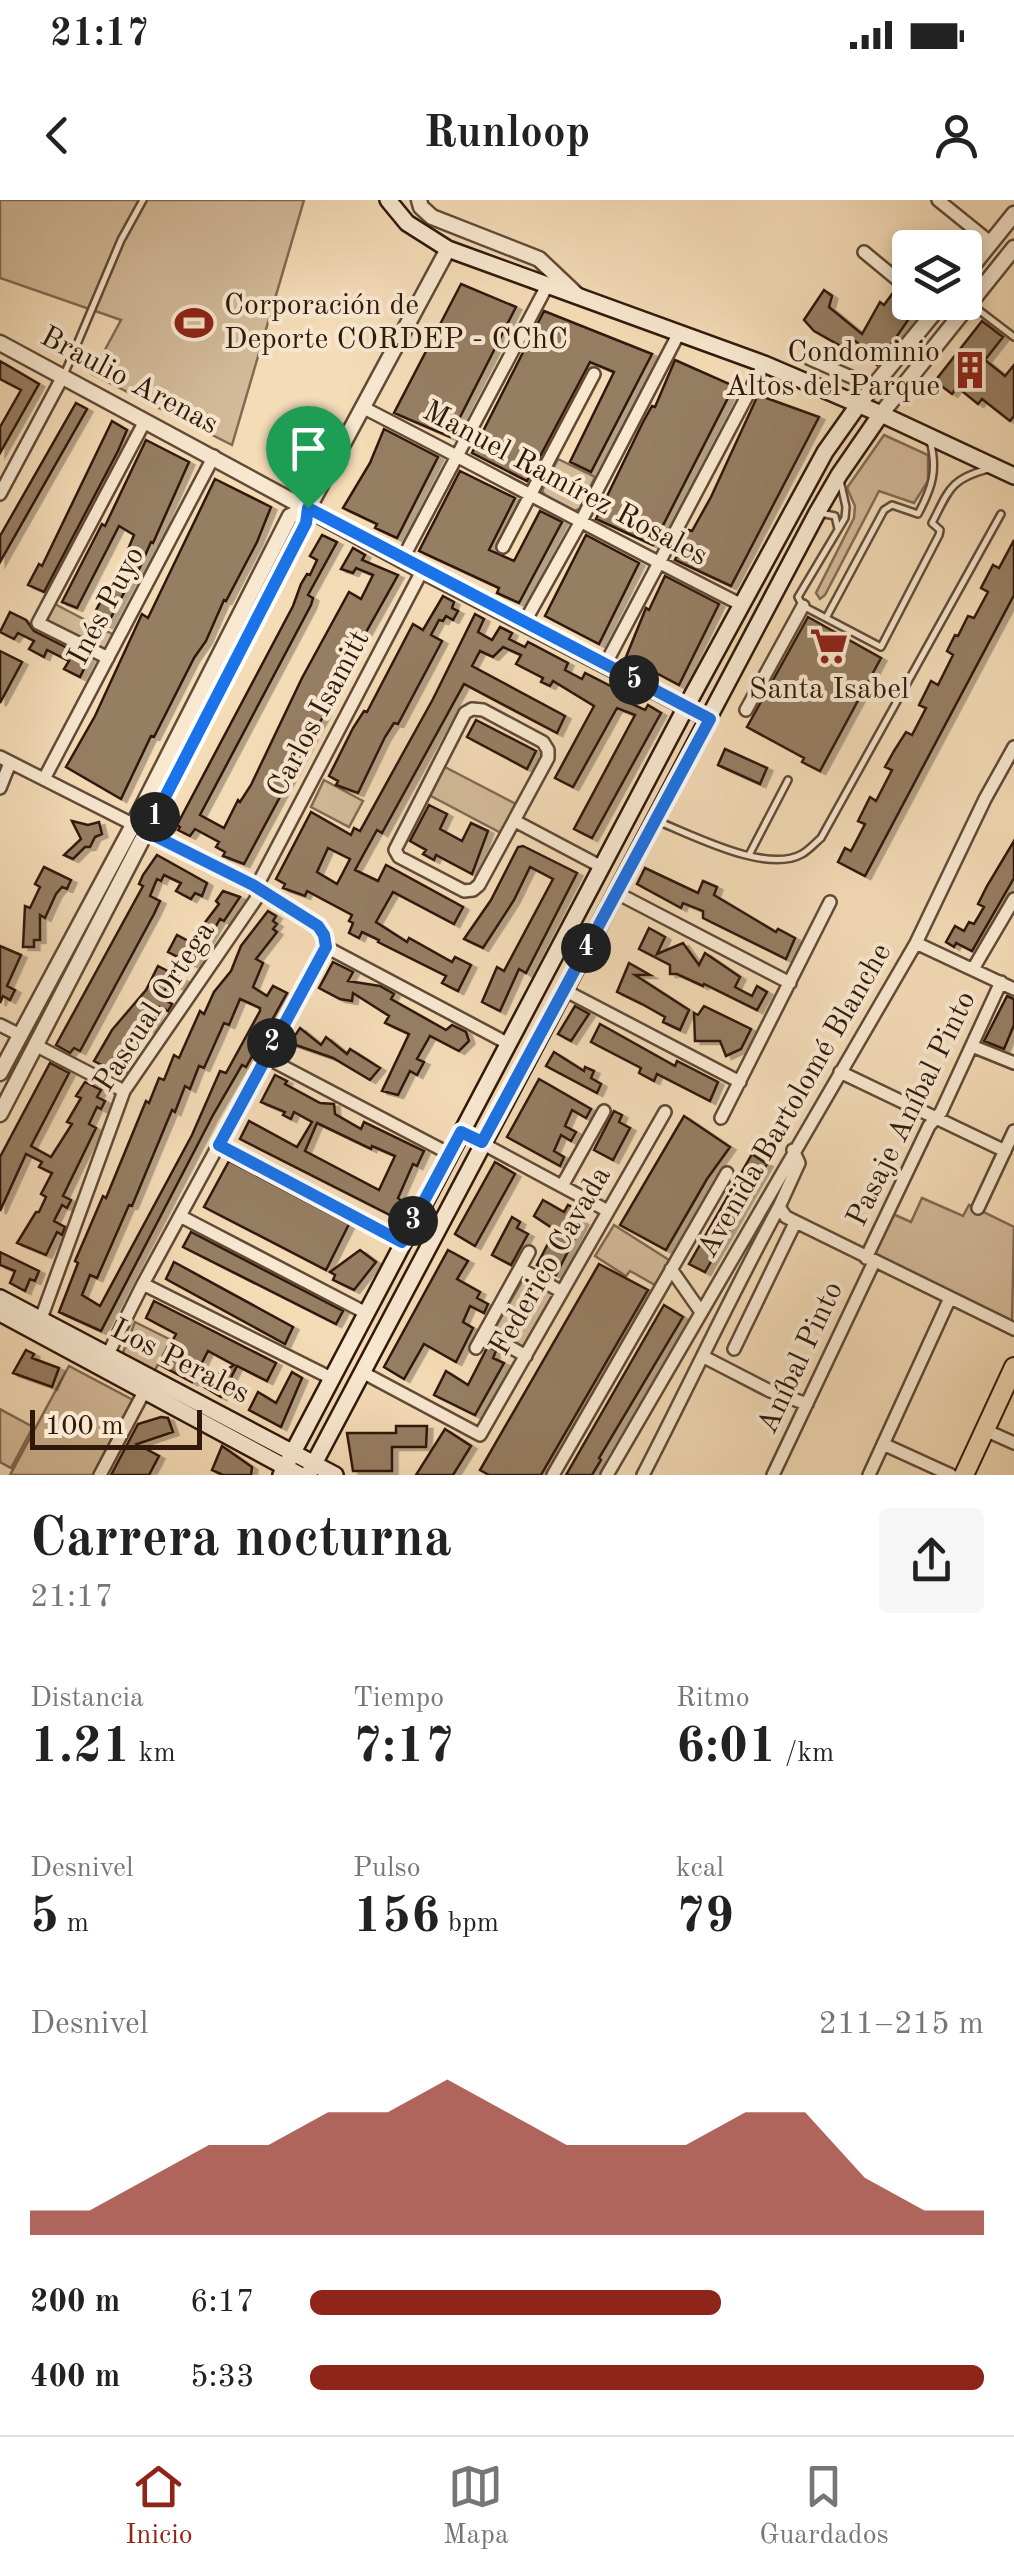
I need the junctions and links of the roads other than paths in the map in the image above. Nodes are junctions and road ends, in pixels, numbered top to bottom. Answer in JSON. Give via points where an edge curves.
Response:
{"nodes":[{"id":1,"x":143,"y":200,"type":"edge"},
{"id":2,"x":388,"y":200,"type":"edge"},
{"id":3,"x":420,"y":200,"type":"edge"},
{"id":4,"x":428,"y":200,"type":"edge"},
{"id":5,"x":938,"y":200,"type":"edge"},
{"id":6,"x":1014,"y":214,"type":"edge"},
{"id":7,"x":432,"y":217,"type":"junction"},
{"id":8,"x":990,"y":242,"type":"junction"},
{"id":9,"x":1014,"y":248,"type":"edge"},
{"id":10,"x":448,"y":249,"type":"junction"},
{"id":11,"x":864,"y":252,"type":"dead end"},
{"id":12,"x":982,"y":253,"type":"edge"},
{"id":13,"x":548,"y":264,"type":"junction"},
{"id":14,"x":892,"y":275,"type":"edge"},
{"id":15,"x":548,"y":284,"type":"junction"},
{"id":16,"x":982,"y":288,"type":"edge"},
{"id":17,"x":577,"y":295,"type":"junction"},
{"id":18,"x":982,"y":312,"type":"edge"},
{"id":19,"x":924,"y":320,"type":"edge"},
{"id":20,"x":957,"y":320,"type":"edge"},
{"id":21,"x":679,"y":333,"type":"junction"},
{"id":22,"x":1014,"y":337,"type":"edge"},
{"id":23,"x":0,"y":343,"type":"edge"},
{"id":24,"x":810,"y":359,"type":"dead end"},
{"id":25,"x":764,"y":364,"type":"junction"},
{"id":26,"x":594,"y":374,"type":"dead end"},
{"id":27,"x":62,"y":378,"type":"junction"},
{"id":28,"x":874,"y":387,"type":"junction"},
{"id":29,"x":859,"y":404,"type":"junction"},
{"id":30,"x":364,"y":408,"type":"junction"},
{"id":31,"x":882,"y":414,"type":"junction"},
{"id":32,"x":145,"y":422,"type":"junction"},
{"id":33,"x":929,"y":436,"type":"junction"},
{"id":34,"x":456,"y":455,"type":"junction"},
{"id":35,"x":214,"y":456,"type":"junction"},
{"id":36,"x":995,"y":467,"type":"junction"},
{"id":37,"x":839,"y":475,"type":"junction"},
{"id":38,"x":1014,"y":476,"type":"edge"},
{"id":39,"x":530,"y":493,"type":"junction"},
{"id":40,"x":0,"y":494,"type":"edge"},
{"id":41,"x":308,"y":508,"type":"junction"},
{"id":42,"x":818,"y":514,"type":"junction"},
{"id":43,"x":918,"y":514,"type":"junction"},
{"id":44,"x":1000,"y":514,"type":"dead end"},
{"id":45,"x":932,"y":523,"type":"junction"},
{"id":46,"x":580,"y":524,"type":"junction"},
{"id":47,"x":837,"y":533,"type":"junction"},
{"id":48,"x":503,"y":547,"type":"dead end"},
{"id":49,"x":402,"y":560,"type":"junction"},
{"id":50,"x":659,"y":562,"type":"junction"},
{"id":51,"x":422,"y":571,"type":"junction"},
{"id":52,"x":742,"y":605,"type":"junction"},
{"id":53,"x":803,"y":606,"type":"junction"},
{"id":54,"x":826,"y":618,"type":"junction"},
{"id":55,"x":524,"y":623,"type":"junction"},
{"id":56,"x":108,"y":658,"type":"junction"},
{"id":57,"x":606,"y":664,"type":"junction"},
{"id":58,"x":686,"y":707,"type":"junction"},
{"id":59,"x":746,"y":710,"type":"dead end"},
{"id":60,"x":710,"y":719,"type":"junction"},
{"id":61,"x":1014,"y":747,"type":"edge"},
{"id":62,"x":5,"y":760,"type":"edge"},
{"id":63,"x":44,"y":780,"type":"junction"},
{"id":64,"x":788,"y":780,"type":"dead end"},
{"id":65,"x":0,"y":788,"type":"edge"},
{"id":66,"x":638,"y":798,"type":"junction"},
{"id":67,"x":657,"y":815,"type":"junction"},
{"id":68,"x":515,"y":821,"type":"junction"},
{"id":69,"x":624,"y":827,"type":"junction"},
{"id":70,"x":140,"y":828,"type":"junction"},
{"id":71,"x":644,"y":838,"type":"junction"},
{"id":72,"x":749,"y":855,"type":"junction"},
{"id":73,"x":600,"y":866,"type":"junction"},
{"id":74,"x":259,"y":884,"type":"junction"},
{"id":75,"x":615,"y":892,"type":"junction"},
{"id":76,"x":1014,"y":899,"type":"edge"},
{"id":77,"x":830,"y":902,"type":"dead end"},
{"id":78,"x":916,"y":943,"type":"junction"},
{"id":79,"x":326,"y":947,"type":"junction"},
{"id":80,"x":973,"y":968,"type":"junction"},
{"id":81,"x":1002,"y":982,"type":"junction"},
{"id":82,"x":790,"y":983,"type":"junction"},
{"id":83,"x":1014,"y":989,"type":"edge"},
{"id":84,"x":564,"y":990,"type":"junction"},
{"id":85,"x":0,"y":1025,"type":"edge"},
{"id":86,"x":20,"y":1035,"type":"junction"},
{"id":87,"x":507,"y":1043,"type":"junction"},
{"id":88,"x":36,"y":1045,"type":"junction"},
{"id":89,"x":972,"y":1046,"type":"junction"},
{"id":90,"x":265,"y":1057,"type":"junction"},
{"id":91,"x":1014,"y":1063,"type":"edge"},
{"id":92,"x":840,"y":1072,"type":"junction"},
{"id":93,"x":0,"y":1073,"type":"edge"},
{"id":94,"x":740,"y":1082,"type":"junction"},
{"id":95,"x":124,"y":1092,"type":"junction"},
{"id":96,"x":604,"y":1112,"type":"dead end"},
{"id":97,"x":665,"y":1112,"type":"dead end"},
{"id":98,"x":0,"y":1114,"type":"edge"},
{"id":99,"x":722,"y":1118,"type":"dead end"},
{"id":100,"x":934,"y":1118,"type":"junction"},
{"id":101,"x":1014,"y":1131,"type":"edge"},
{"id":102,"x":461,"y":1132,"type":"junction"},
{"id":103,"x":482,"y":1142,"type":"junction"},
{"id":104,"x":219,"y":1145,"type":"junction"},
{"id":105,"x":793,"y":1150,"type":"junction"},
{"id":106,"x":1004,"y":1151,"type":"junction"},
{"id":107,"x":448,"y":1153,"type":"junction"},
{"id":108,"x":727,"y":1172,"type":"dead end"},
{"id":109,"x":562,"y":1186,"type":"junction"},
{"id":110,"x":779,"y":1207,"type":"junction"},
{"id":111,"x":978,"y":1208,"type":"dead end"},
{"id":112,"x":608,"y":1211,"type":"junction"},
{"id":113,"x":180,"y":1216,"type":"junction"},
{"id":114,"x":795,"y":1224,"type":"junction"},
{"id":115,"x":402,"y":1242,"type":"junction"},
{"id":116,"x":530,"y":1252,"type":"dead end"},
{"id":117,"x":870,"y":1260,"type":"junction"},
{"id":118,"x":521,"y":1268,"type":"junction"},
{"id":119,"x":671,"y":1270,"type":"junction"},
{"id":120,"x":143,"y":1284,"type":"junction"},
{"id":121,"x":562,"y":1292,"type":"junction"},
{"id":122,"x":0,"y":1298,"type":"edge"},
{"id":123,"x":950,"y":1298,"type":"junction"},
{"id":124,"x":701,"y":1312,"type":"junction"},
{"id":125,"x":0,"y":1313,"type":"edge"},
{"id":126,"x":366,"y":1313,"type":"junction"},
{"id":127,"x":38,"y":1326,"type":"junction"},
{"id":128,"x":1014,"y":1329,"type":"edge"},
{"id":129,"x":485,"y":1333,"type":"junction"},
{"id":130,"x":476,"y":1348,"type":"dead end"},
{"id":131,"x":734,"y":1350,"type":"dead end"},
{"id":132,"x":526,"y":1356,"type":"junction"},
{"id":133,"x":704,"y":1357,"type":"junction"},
{"id":134,"x":105,"y":1362,"type":"junction"},
{"id":135,"x":1014,"y":1367,"type":"edge"},
{"id":136,"x":362,"y":1372,"type":"junction"},
{"id":137,"x":331,"y":1378,"type":"junction"},
{"id":138,"x":145,"y":1390,"type":"junction"},
{"id":139,"x":807,"y":1404,"type":"junction"},
{"id":140,"x":985,"y":1430,"type":"junction"},
{"id":141,"x":1014,"y":1442,"type":"edge"},
{"id":142,"x":883,"y":1444,"type":"junction"},
{"id":143,"x":293,"y":1451,"type":"junction"},
{"id":144,"x":311,"y":1469,"type":"edge"},
{"id":145,"x":289,"y":1472,"type":"edge"},
{"id":146,"x":100,"y":1475,"type":"edge"},
{"id":147,"x":335,"y":1475,"type":"edge"},
{"id":148,"x":553,"y":1475,"type":"edge"},
{"id":149,"x":607,"y":1475,"type":"edge"},
{"id":150,"x":643,"y":1475,"type":"edge"},
{"id":151,"x":773,"y":1475,"type":"edge"},
{"id":152,"x":869,"y":1475,"type":"edge"},
{"id":153,"x":951,"y":1475,"type":"edge"},
{"id":154,"x":964,"y":1475,"type":"edge"}],
"edges":[{"from":1,"to":27,"type":"lane"},
{"from":2,"to":10,"type":"main road","via":[[407,224]]},
{"from":3,"to":7,"type":"street"},
{"from":4,"to":7,"type":"street"},
{"from":5,"to":8,"type":"street"},
{"from":6,"to":8,"type":"street"},
{"from":7,"to":13,"type":"street"},
{"from":8,"to":12,"type":"street"},
{"from":9,"to":16,"type":"street"},
{"from":10,"to":15,"type":"main road"},
{"from":10,"to":30,"type":"street"},
{"from":11,"to":14,"type":"street"},
{"from":13,"to":15,"type":"street"},
{"from":13,"to":17,"type":"street"},
{"from":15,"to":17,"type":"main road"},
{"from":15,"to":34,"type":"street"},
{"from":17,"to":21,"type":"main road"},
{"from":18,"to":22,"type":"lane"},
{"from":19,"to":28,"type":"street"},
{"from":20,"to":31,"type":"street"},
{"from":21,"to":25,"type":"main road"},
{"from":21,"to":46,"type":"street"},
{"from":23,"to":27,"type":"street","name":"Braulio Arenas"},
{"from":24,"to":28,"type":"street"},
{"from":25,"to":29,"type":"main road"},
{"from":25,"to":50,"type":"street"},
{"from":26,"to":39,"type":"street"},
{"from":27,"to":32,"type":"street","name":"Braulio Arenas"},
{"from":27,"to":40,"type":"street"},
{"from":28,"to":29,"type":"street"},
{"from":29,"to":31,"type":"main road"},
{"from":29,"to":52,"type":"main road","via":[[825,452]]},
{"from":30,"to":34,"type":"street","name":"Manuel Ramírez Rosales"},
{"from":30,"to":41,"type":"street"},
{"from":31,"to":33,"type":"main road"},
{"from":31,"to":37,"type":"main road"},
{"from":32,"to":35,"type":"street","name":"Braulio Arenas"},
{"from":32,"to":56,"type":"street","via":[[38,623]]},
{"from":33,"to":36,"type":"main road"},
{"from":33,"to":43,"type":"lane","via":[[934,479]]},
{"from":34,"to":39,"type":"street","name":"Manuel Ramírez Rosales"},
{"from":34,"to":49,"type":"street"},
{"from":35,"to":41,"type":"street","name":"Braulio Arenas"},
{"from":35,"to":56,"type":"street","name":"Inés Puyo"},
{"from":36,"to":38,"type":"main road"},
{"from":36,"to":45,"type":"lane","via":[[963,476]]},
{"from":37,"to":42,"type":"main road"},
{"from":37,"to":47,"type":"lane","via":[[846,507]]},
{"from":39,"to":46,"type":"street","name":"Manuel Ramírez Rosales"},
{"from":39,"to":48,"type":"street"},
{"from":41,"to":49,"type":"street","name":"Braulio Arenas"},
{"from":41,"to":70,"type":"street","via":[[306,523]]},
{"from":42,"to":47,"type":"lane","via":[[835,516]]},
{"from":42,"to":60,"type":"main road"},
{"from":43,"to":45,"type":"lane"},
{"from":43,"to":54,"type":"lane","via":[[892,505],[884,510]]},
{"from":44,"to":72,"type":"lane","via":[[820,838],[783,860]]},
{"from":45,"to":54,"type":"lane","via":[[940,535],[881,647]]},
{"from":46,"to":50,"type":"street","name":"Manuel Ramírez Rosales"},
{"from":46,"to":55,"type":"street"},
{"from":47,"to":53,"type":"lane","via":[[798,597]]},
{"from":49,"to":51,"type":"street","name":"Braulio Arenas"},
{"from":50,"to":52,"type":"street","name":"Manuel Ramírez Rosales"},
{"from":50,"to":57,"type":"street"},
{"from":51,"to":55,"type":"street","name":"Braulio Arenas"},
{"from":51,"to":74,"type":"street","name":"Carlos Isamitt"},
{"from":52,"to":58,"type":"main road"},
{"from":53,"to":54,"type":"lane"},
{"from":53,"to":59,"type":"street"},
{"from":55,"to":57,"type":"street","name":"Braulio Arenas"},
{"from":56,"to":63,"type":"street","name":"Inés Puyo"},
{"from":57,"to":58,"type":"street","name":"Braulio Arenas"},
{"from":58,"to":60,"type":"street","name":"Braulio Arenas"},
{"from":58,"to":66,"type":"main road"},
{"from":60,"to":67,"type":"main road"},
{"from":61,"to":78,"type":"street","name":"Avenida Bartolomé Blanche"},
{"from":62,"to":63,"type":"street"},
{"from":62,"to":65,"type":"street"},
{"from":63,"to":70,"type":"street"},
{"from":64,"to":72,"type":"lane"},
{"from":66,"to":67,"type":"street"},
{"from":66,"to":69,"type":"main road"},
{"from":67,"to":71,"type":"main road"},
{"from":67,"to":72,"type":"lane"},
{"from":68,"to":68,"type":"street","via":[[548,750],[472,709],[395,850],[473,890]]},
{"from":68,"to":73,"type":"street"},
{"from":69,"to":71,"type":"street","via":[[636,825]]},
{"from":69,"to":73,"type":"main road"},
{"from":70,"to":74,"type":"street"},
{"from":70,"to":86,"type":"street"},
{"from":70,"to":88,"type":"street"},
{"from":71,"to":75,"type":"main road"},
{"from":73,"to":87,"type":"main road"},
{"from":74,"to":79,"type":"street","via":[[318,926]]},
{"from":74,"to":95,"type":"street","name":"Pascual Ortega","via":[[256,898]]},
{"from":75,"to":82,"type":"street"},
{"from":75,"to":84,"type":"main road"},
{"from":76,"to":80,"type":"street"},
{"from":77,"to":82,"type":"street"},
{"from":78,"to":80,"type":"street"},
{"from":78,"to":92,"type":"street","name":"Avenida Bartolomé Blanche"},
{"from":79,"to":87,"type":"street"},
{"from":79,"to":90,"type":"street"},
{"from":80,"to":81,"type":"street"},
{"from":81,"to":83,"type":"street"},
{"from":81,"to":89,"type":"street","name":"Pasaje Aníbal Pinto"},
{"from":82,"to":94,"type":"street"},
{"from":84,"to":94,"type":"street"},
{"from":84,"to":103,"type":"main road"},
{"from":85,"to":86,"type":"street"},
{"from":86,"to":93,"type":"street"},
{"from":87,"to":102,"type":"main road"},
{"from":88,"to":95,"type":"street"},
{"from":88,"to":98,"type":"street"},
{"from":89,"to":91,"type":"street"},
{"from":89,"to":100,"type":"street","name":"Pasaje Aníbal Pinto"},
{"from":90,"to":104,"type":"street"},
{"from":90,"to":107,"type":"street"},
{"from":92,"to":100,"type":"street"},
{"from":92,"to":105,"type":"street","name":"Avenida Bartolomé Blanche"},
{"from":94,"to":99,"type":"street"},
{"from":95,"to":127,"type":"street","name":"Pascual Ortega"},
{"from":96,"to":109,"type":"street"},
{"from":97,"to":112,"type":"street","name":"Federico Cavada"},
{"from":100,"to":106,"type":"street"},
{"from":100,"to":117,"type":"street","name":"Pasaje Aníbal Pinto"},
{"from":101,"to":106,"type":"street"},
{"from":102,"to":103,"type":"street"},
{"from":102,"to":107,"type":"main road"},
{"from":103,"to":109,"type":"street"},
{"from":103,"to":136,"type":"main road"},
{"from":104,"to":113,"type":"street"},
{"from":104,"to":115,"type":"street"},
{"from":105,"to":110,"type":"street","name":"Avenida Bartolomé Blanche","via":[[799,1164]]},
{"from":105,"to":124,"type":"street","name":"Avenida Bartolomé Blanche"},
{"from":106,"to":111,"type":"street"},
{"from":107,"to":115,"type":"main road"},
{"from":108,"to":119,"type":"street"},
{"from":109,"to":112,"type":"street"},
{"from":110,"to":114,"type":"street"},
{"from":110,"to":133,"type":"street","name":"Avenida Bartolomé Blanche"},
{"from":112,"to":121,"type":"street","name":"Federico Cavada"},
{"from":113,"to":120,"type":"street"},
{"from":113,"to":126,"type":"street"},
{"from":114,"to":117,"type":"street"},
{"from":114,"to":131,"type":"street","name":"Avenida Bartolomé Blanche"},
{"from":115,"to":126,"type":"main road"},
{"from":116,"to":118,"type":"street"},
{"from":117,"to":123,"type":"street"},
{"from":117,"to":139,"type":"street","name":"Aníbal Pinto"},
{"from":118,"to":121,"type":"street"},
{"from":118,"to":129,"type":"street"},
{"from":119,"to":124,"type":"street"},
{"from":119,"to":148,"type":"street"},
{"from":120,"to":134,"type":"street"},
{"from":120,"to":137,"type":"street"},
{"from":121,"to":132,"type":"street","name":"Federico Cavada"},
{"from":122,"to":127,"type":"main road","name":"Los Perales"},
{"from":123,"to":128,"type":"street"},
{"from":123,"to":142,"type":"street"},
{"from":124,"to":149,"type":"street","name":"Avenida Bartolomé Blanche"},
{"from":125,"to":127,"type":"main road","name":"Los Perales"},
{"from":126,"to":137,"type":"main road"},
{"from":127,"to":134,"type":"main road","name":"Los Perales"},
{"from":129,"to":130,"type":"street"},
{"from":129,"to":132,"type":"street"},
{"from":132,"to":136,"type":"street","name":"Federico Cavada","via":[[480,1435]]},
{"from":133,"to":139,"type":"street"},
{"from":133,"to":150,"type":"street","name":"Avenida Bartolomé Blanche"},
{"from":134,"to":138,"type":"main road","name":"Los Perales"},
{"from":134,"to":143,"type":"main road","name":"Los Perales"},
{"from":135,"to":140,"type":"main road"},
{"from":136,"to":144,"type":"main road"},
{"from":137,"to":143,"type":"main road"},
{"from":138,"to":145,"type":"main road","name":"Los Perales"},
{"from":138,"to":146,"type":"street"},
{"from":139,"to":151,"type":"street","name":"Aníbal Pinto"},
{"from":140,"to":141,"type":"street"},
{"from":140,"to":154,"type":"main road"},
{"from":142,"to":152,"type":"street"},
{"from":142,"to":153,"type":"street"},
{"from":143,"to":144,"type":"main road","name":"Los Perales"},
{"from":143,"to":145,"type":"main road"},
{"from":144,"to":147,"type":"main road","name":"Los Perales"}]}
